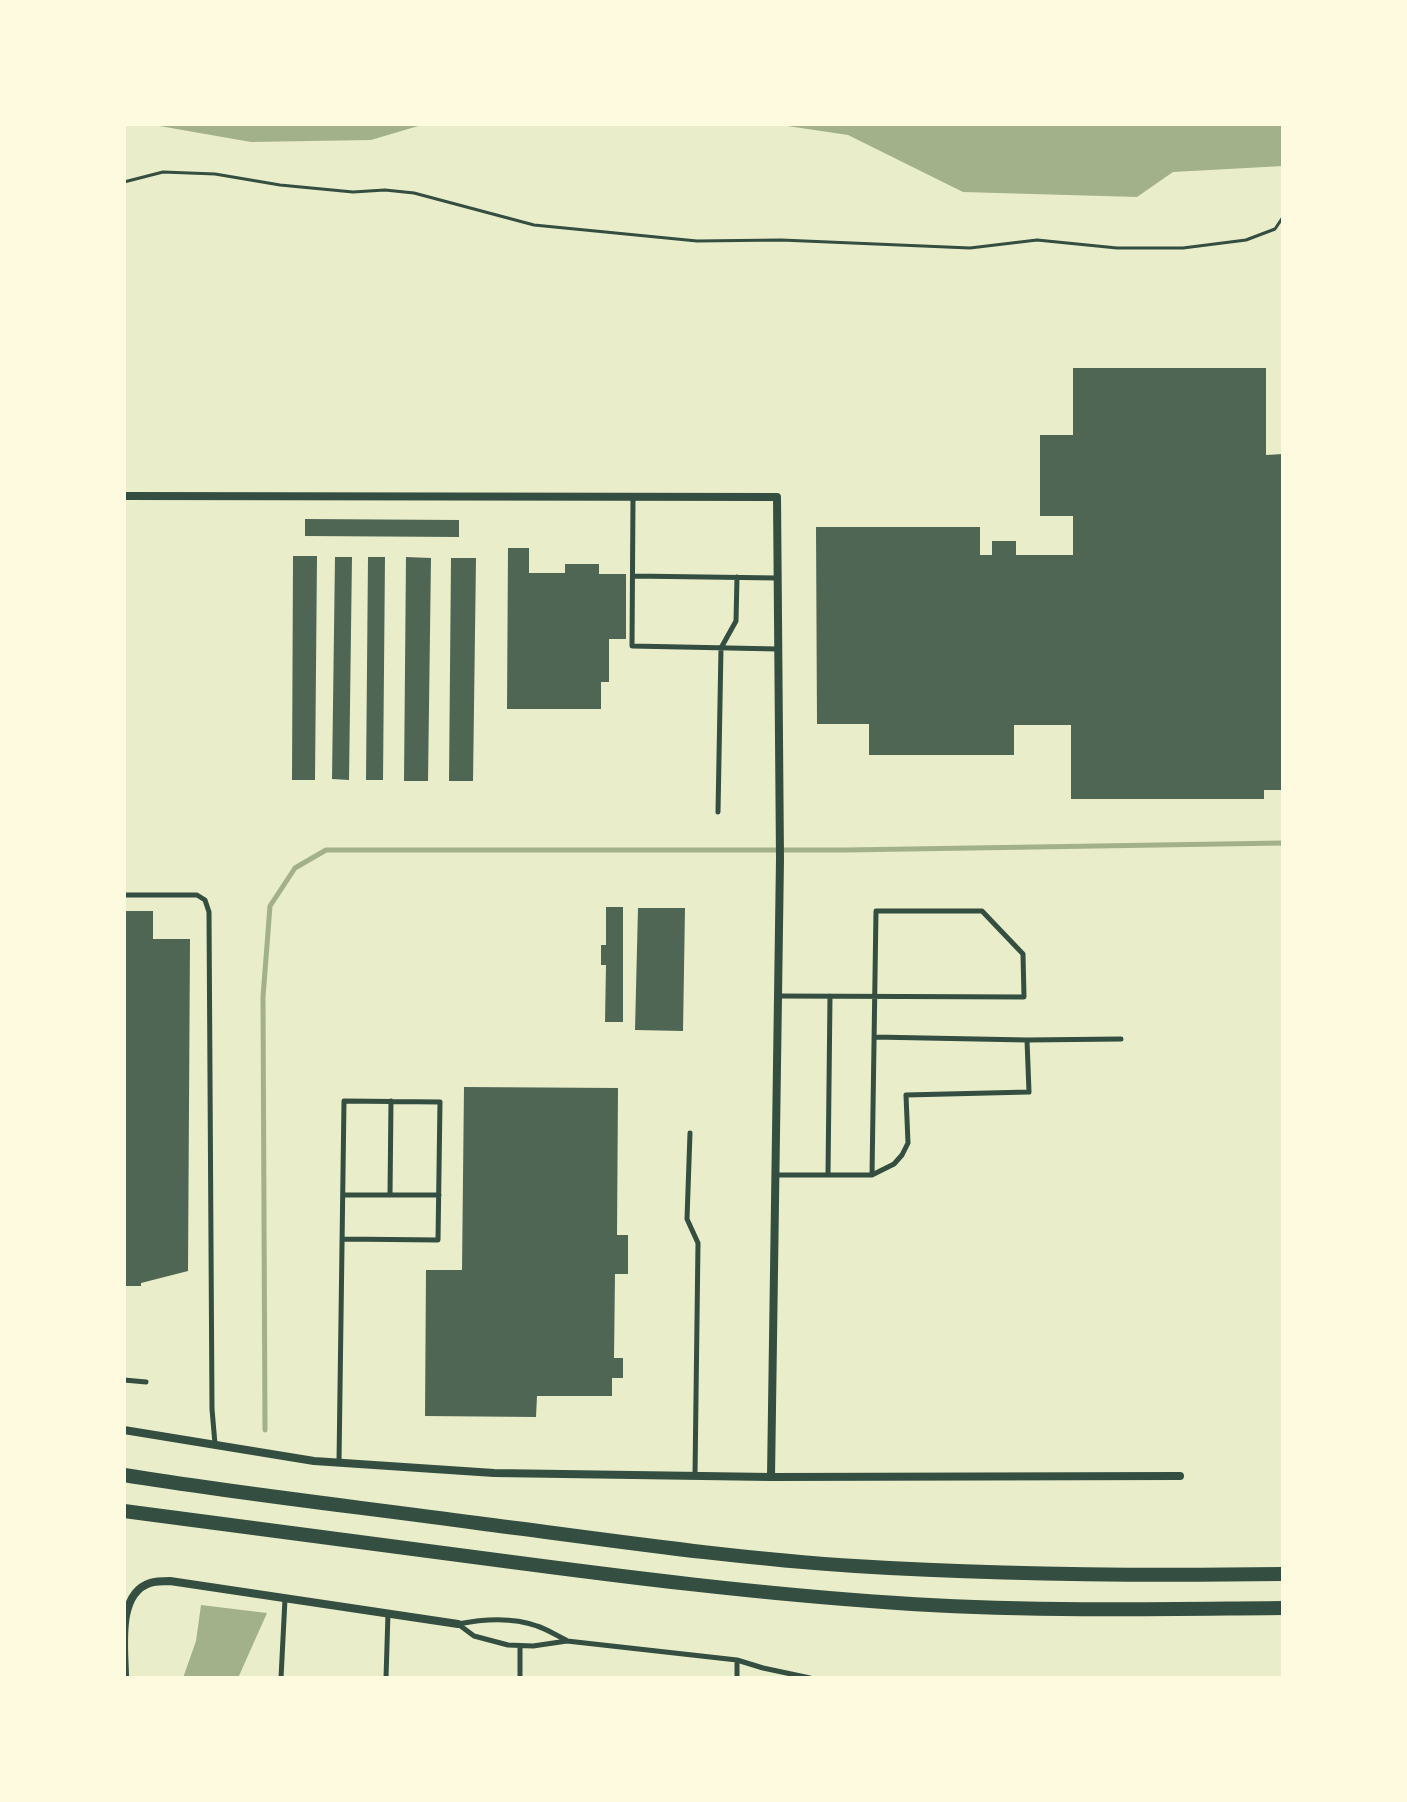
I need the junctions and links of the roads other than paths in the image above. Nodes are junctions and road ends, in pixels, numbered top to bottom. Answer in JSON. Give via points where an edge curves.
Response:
{"nodes":[{"id":1,"x":124,"y":496,"type":"edge"},
{"id":2,"x":633,"y":498,"type":"junction"},
{"id":3,"x":633,"y":576,"type":"junction"},
{"id":4,"x":737,"y":577,"type":"junction"},
{"id":5,"x":777,"y":578,"type":"junction"},
{"id":6,"x":721,"y":648,"type":"junction"},
{"id":7,"x":778,"y":649,"type":"junction"},
{"id":8,"x":718,"y":812,"type":"dead end"},
{"id":9,"x":124,"y":895,"type":"edge"},
{"id":10,"x":778,"y":996,"type":"junction"},
{"id":11,"x":830,"y":996,"type":"junction"},
{"id":12,"x":874,"y":996,"type":"junction"},
{"id":13,"x":874,"y":1037,"type":"junction"},
{"id":14,"x":1121,"y":1039,"type":"dead end"},
{"id":15,"x":1027,"y":1040,"type":"junction"},
{"id":16,"x":391,"y":1101,"type":"junction"},
{"id":17,"x":690,"y":1133,"type":"dead end"},
{"id":18,"x":775,"y":1175,"type":"junction"},
{"id":19,"x":828,"y":1175,"type":"junction"},
{"id":20,"x":872,"y":1175,"type":"junction"},
{"id":21,"x":343,"y":1195,"type":"junction"},
{"id":22,"x":390,"y":1195,"type":"junction"},
{"id":23,"x":439,"y":1195,"type":"junction"},
{"id":24,"x":342,"y":1239,"type":"junction"},
{"id":25,"x":124,"y":1380,"type":"edge"},
{"id":26,"x":146,"y":1382,"type":"dead end"},
{"id":27,"x":124,"y":1430,"type":"edge"},
{"id":28,"x":215,"y":1445,"type":"junction"},
{"id":29,"x":339,"y":1463,"type":"junction"},
{"id":30,"x":124,"y":1475,"type":"edge"},
{"id":31,"x":695,"y":1476,"type":"junction"},
{"id":32,"x":1180,"y":1476,"type":"dead end"},
{"id":33,"x":771,"y":1477,"type":"junction"},
{"id":34,"x":124,"y":1511,"type":"edge"},
{"id":35,"x":1283,"y":1574,"type":"edge"},
{"id":36,"x":286,"y":1598,"type":"junction"},
{"id":37,"x":1283,"y":1608,"type":"edge"},
{"id":38,"x":388,"y":1613,"type":"junction"},
{"id":39,"x":125,"y":1615,"type":"edge"},
{"id":40,"x":458,"y":1624,"type":"junction"},
{"id":41,"x":567,"y":1641,"type":"junction"},
{"id":42,"x":520,"y":1646,"type":"junction"},
{"id":43,"x":737,"y":1660,"type":"junction"},
{"id":44,"x":125,"y":1678,"type":"edge"},
{"id":45,"x":281,"y":1678,"type":"edge"},
{"id":46,"x":386,"y":1678,"type":"edge"},
{"id":47,"x":520,"y":1678,"type":"edge"},
{"id":48,"x":737,"y":1678,"type":"edge"},
{"id":49,"x":810,"y":1678,"type":"edge"}],
"edges":[{"from":1,"to":2,"type":"street"},
{"from":2,"to":3,"type":"lane"},
{"from":2,"to":5,"type":"street","via":[[777,497]]},
{"from":3,"to":4,"type":"lane"},
{"from":3,"to":6,"type":"lane","via":[[632,646]]},
{"from":4,"to":5,"type":"lane"},
{"from":4,"to":6,"type":"lane","via":[[736,621]]},
{"from":5,"to":7,"type":"street"},
{"from":6,"to":7,"type":"lane"},
{"from":6,"to":8,"type":"lane"},
{"from":7,"to":10,"type":"street"},
{"from":9,"to":28,"type":"lane","via":[[197,895],[209,912]]},
{"from":10,"to":11,"type":"lane"},
{"from":10,"to":18,"type":"street"},
{"from":11,"to":12,"type":"lane"},
{"from":11,"to":19,"type":"lane"},
{"from":12,"to":12,"type":"lane","via":[[1024,997],[1023,954],[982,911],[876,911]]},
{"from":12,"to":13,"type":"lane"},
{"from":13,"to":15,"type":"lane"},
{"from":13,"to":20,"type":"lane"},
{"from":14,"to":15,"type":"lane"},
{"from":15,"to":20,"type":"lane","via":[[1029,1092],[906,1095],[908,1143],[894,1164]]},
{"from":16,"to":21,"type":"lane","via":[[344,1101]]},
{"from":16,"to":22,"type":"lane"},
{"from":16,"to":23,"type":"lane","via":[[440,1102]]},
{"from":17,"to":31,"type":"lane","via":[[687,1219],[698,1243]]},
{"from":18,"to":19,"type":"lane"},
{"from":18,"to":33,"type":"street"},
{"from":19,"to":20,"type":"lane"},
{"from":21,"to":22,"type":"lane"},
{"from":21,"to":24,"type":"lane"},
{"from":22,"to":23,"type":"lane"},
{"from":23,"to":24,"type":"lane","via":[[438,1240]]},
{"from":24,"to":29,"type":"lane"},
{"from":25,"to":26,"type":"lane"},
{"from":27,"to":28,"type":"street"},
{"from":28,"to":29,"type":"street"},
{"from":29,"to":31,"type":"street","via":[[494,1473]]},
{"from":30,"to":35,"type":"main road","via":[[791,1561],[1014,1574]]},
{"from":31,"to":33,"type":"street"},
{"from":32,"to":33,"type":"street"},
{"from":34,"to":37,"type":"main road","via":[[683,1584],[899,1604]]},
{"from":36,"to":38,"type":"street"},
{"from":36,"to":39,"type":"street","via":[[170,1581],[150,1583],[135,1592]]},
{"from":36,"to":45,"type":"lane"},
{"from":38,"to":40,"type":"street"},
{"from":38,"to":46,"type":"lane"},
{"from":39,"to":44,"type":"street"},
{"from":40,"to":41,"type":"lane","via":[[481,1619],[523,1623]]},
{"from":40,"to":42,"type":"lane","via":[[474,1636]]},
{"from":41,"to":42,"type":"lane"},
{"from":41,"to":43,"type":"lane"},
{"from":42,"to":47,"type":"lane"},
{"from":43,"to":48,"type":"lane"},
{"from":43,"to":49,"type":"lane"}]}
